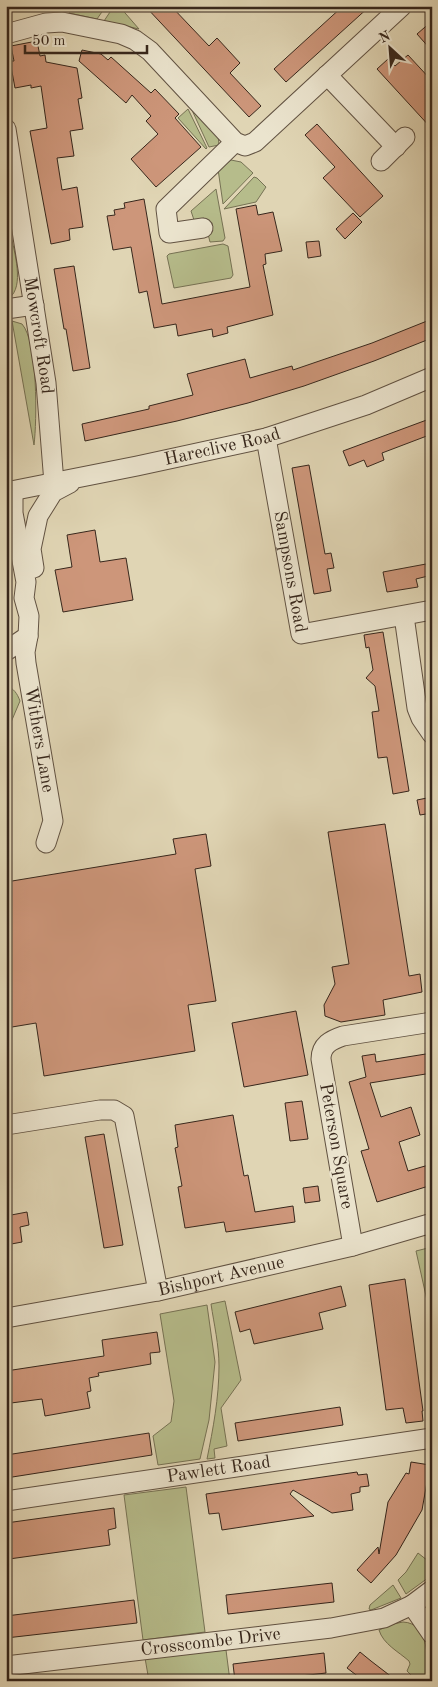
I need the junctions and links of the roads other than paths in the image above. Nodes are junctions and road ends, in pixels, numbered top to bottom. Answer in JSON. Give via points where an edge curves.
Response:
{"nodes":[{"id":1,"x":402,"y":6,"type":"edge"},
{"id":2,"x":6,"y":34,"type":"edge"},
{"id":3,"x":327,"y":75,"type":"junction"},
{"id":4,"x":6,"y":129,"type":"edge"},
{"id":5,"x":235,"y":142,"type":"junction"},
{"id":6,"x":381,"y":161,"type":"dead end"},
{"id":7,"x":203,"y":228,"type":"dead end"},
{"id":8,"x":34,"y":305,"type":"junction"},
{"id":9,"x":6,"y":309,"type":"edge"},
{"id":10,"x":432,"y":377,"type":"edge"},
{"id":11,"x":266,"y":438,"type":"junction"},
{"id":12,"x":78,"y":478,"type":"junction"},
{"id":13,"x":54,"y":483,"type":"junction"},
{"id":14,"x":10,"y":492,"type":"edge"},
{"id":15,"x":6,"y":539,"type":"edge"},
{"id":16,"x":27,"y":607,"type":"junction"},
{"id":17,"x":432,"y":610,"type":"edge"},
{"id":18,"x":404,"y":616,"type":"junction"},
{"id":19,"x":28,"y":636,"type":"junction"},
{"id":20,"x":6,"y":651,"type":"edge"},
{"id":21,"x":432,"y":734,"type":"edge"},
{"id":22,"x":46,"y":843,"type":"dead end"},
{"id":23,"x":432,"y":1022,"type":"edge"},
{"id":24,"x":6,"y":1125,"type":"edge"},
{"id":25,"x":432,"y":1223,"type":"edge"},
{"id":26,"x":353,"y":1246,"type":"junction"},
{"id":27,"x":158,"y":1291,"type":"junction"},
{"id":28,"x":6,"y":1318,"type":"edge"},
{"id":29,"x":432,"y":1438,"type":"edge"},
{"id":30,"x":6,"y":1502,"type":"edge"},
{"id":31,"x":432,"y":1590,"type":"edge"},
{"id":32,"x":412,"y":1605,"type":"junction"},
{"id":33,"x":432,"y":1634,"type":"edge"},
{"id":34,"x":6,"y":1666,"type":"edge"}],
"edges":[{"from":1,"to":3,"type":"street"},
{"from":2,"to":5,"type":"street","via":[[62,22],[135,40],[150,51]]},
{"from":3,"to":5,"type":"street","via":[[254,142],[244,146]]},
{"from":3,"to":6,"type":"street","via":[[400,142]]},
{"from":4,"to":8,"type":"street","name":"Mowcroft Road"},
{"from":5,"to":7,"type":"street","via":[[166,209],[169,233]]},
{"from":8,"to":9,"type":"street"},
{"from":8,"to":13,"type":"street","name":"Mowcroft Road","via":[[46,384]]},
{"from":10,"to":11,"type":"street","name":"Hareclive Road","via":[[366,405]]},
{"from":11,"to":12,"type":"street","name":"Hareclive Road"},
{"from":11,"to":18,"type":"street","name":"Sampsons Road","via":[[301,634]]},
{"from":12,"to":13,"type":"street","name":"Hareclive Road"},
{"from":12,"to":16,"type":"street","via":[[53,492],[38,516],[31,549],[35,577]]},
{"from":13,"to":14,"type":"street","name":"Hareclive Road"},
{"from":14,"to":16,"type":"street","via":[[26,582]]},
{"from":15,"to":16,"type":"street","via":[[17,584]]},
{"from":16,"to":19,"type":"street","name":"Withers Lane"},
{"from":17,"to":18,"type":"street","name":"Sampsons Road"},
{"from":18,"to":21,"type":"street","via":[[417,708]]},
{"from":19,"to":20,"type":"street"},
{"from":19,"to":22,"type":"street","name":"Withers Lane","via":[[26,663],[53,821]]},
{"from":23,"to":26,"type":"street","name":"Peterson Square","via":[[343,1036],[325,1046],[321,1055]]},
{"from":24,"to":27,"type":"street","via":[[100,1110],[114,1110],[124,1116]]},
{"from":25,"to":26,"type":"street","name":"Bishport Avenue"},
{"from":26,"to":27,"type":"street","name":"Bishport Avenue"},
{"from":27,"to":28,"type":"street","name":"Bishport Avenue"},
{"from":29,"to":30,"type":"street","name":"Pawlett Road"},
{"from":31,"to":32,"type":"street","name":"Crosscombe Drive"},
{"from":32,"to":33,"type":"street"},
{"from":32,"to":34,"type":"street","name":"Crosscombe Drive","via":[[384,1618],[331,1628]]}]}
